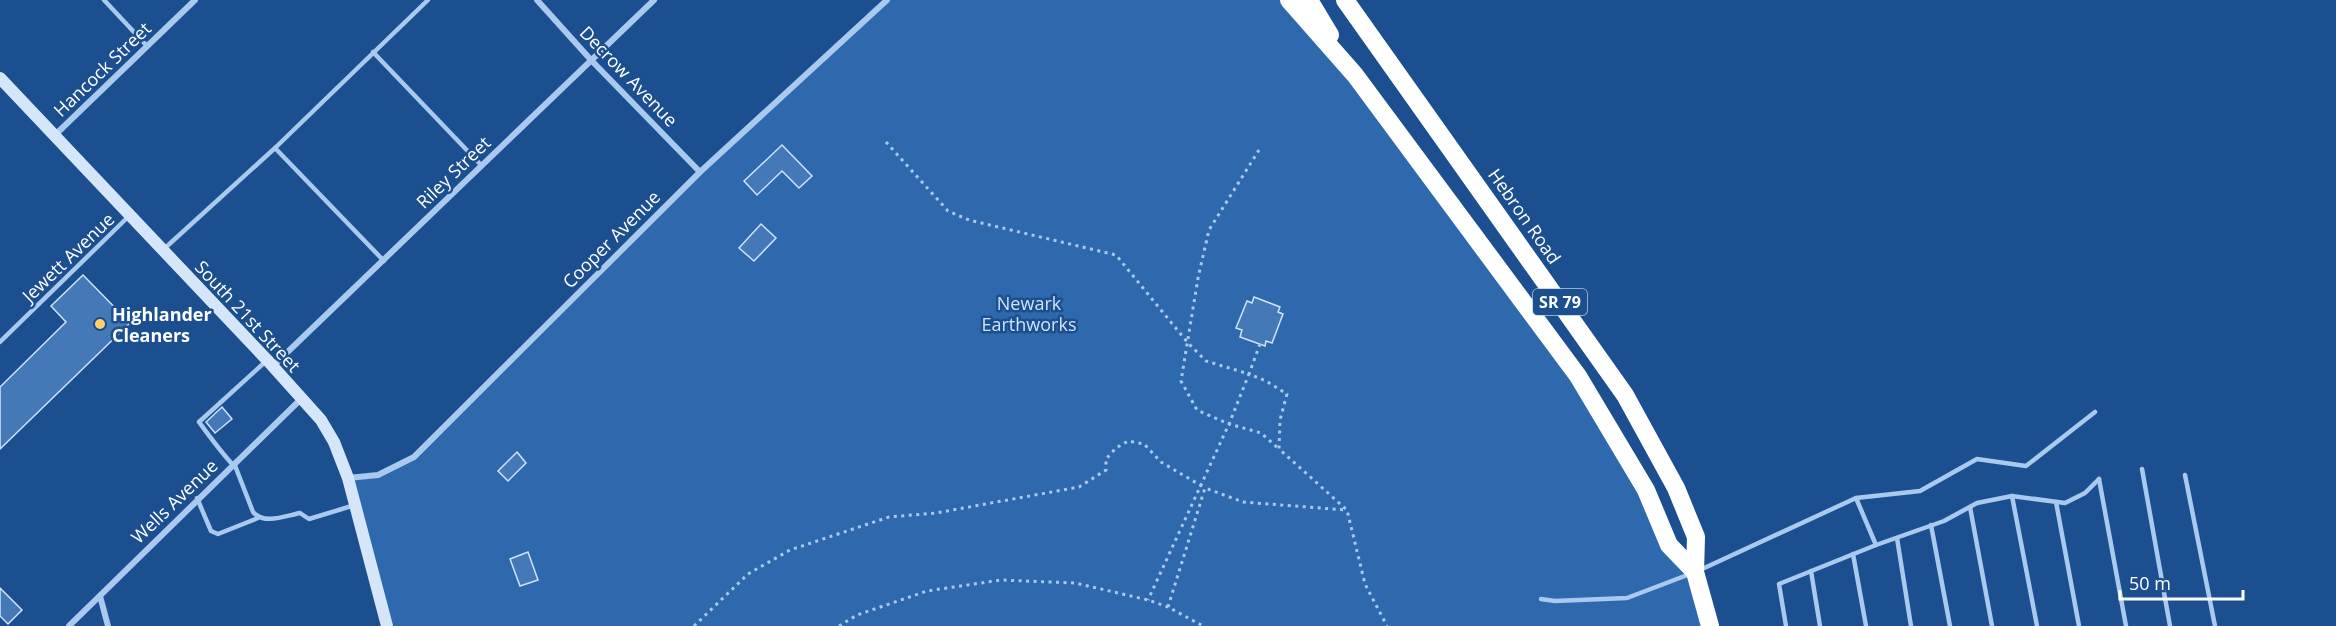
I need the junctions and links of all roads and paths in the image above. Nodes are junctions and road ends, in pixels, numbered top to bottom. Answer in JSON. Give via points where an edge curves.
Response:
{"nodes":[{"id":1,"x":104,"y":0,"type":"edge"},
{"id":2,"x":195,"y":0,"type":"edge"},
{"id":3,"x":429,"y":0,"type":"edge"},
{"id":4,"x":537,"y":0,"type":"edge"},
{"id":5,"x":654,"y":0,"type":"edge"},
{"id":6,"x":887,"y":0,"type":"edge"},
{"id":7,"x":1289,"y":0,"type":"edge"},
{"id":8,"x":1309,"y":0,"type":"edge"},
{"id":9,"x":1345,"y":0,"type":"edge"},
{"id":10,"x":1359,"y":0,"type":"edge"},
{"id":11,"x":147,"y":46,"type":"junction"},
{"id":12,"x":1382,"y":50,"type":"junction"},
{"id":13,"x":373,"y":52,"type":"junction"},
{"id":14,"x":591,"y":60,"type":"junction"},
{"id":15,"x":1355,"y":75,"type":"junction"},
{"id":16,"x":0,"y":78,"type":"edge"},
{"id":17,"x":55,"y":135,"type":"junction"},
{"id":18,"x":886,"y":142,"type":"dead end"},
{"id":19,"x":275,"y":148,"type":"junction"},
{"id":20,"x":1259,"y":150,"type":"dead end"},
{"id":21,"x":482,"y":166,"type":"junction"},
{"id":22,"x":700,"y":172,"type":"junction"},
{"id":23,"x":129,"y":216,"type":"junction"},
{"id":24,"x":163,"y":250,"type":"junction"},
{"id":25,"x":384,"y":261,"type":"junction"},
{"id":26,"x":0,"y":342,"type":"edge"},
{"id":27,"x":1188,"y":344,"type":"junction"},
{"id":28,"x":1260,"y":344,"type":"dead end"},
{"id":29,"x":270,"y":363,"type":"junction"},
{"id":30,"x":1249,"y":375,"type":"junction"},
{"id":31,"x":301,"y":399,"type":"junction"},
{"id":32,"x":2095,"y":412,"type":"dead end"},
{"id":33,"x":1229,"y":424,"type":"junction"},
{"id":34,"x":1279,"y":448,"type":"junction"},
{"id":35,"x":233,"y":464,"type":"junction"},
{"id":36,"x":2142,"y":468,"type":"dead end"},
{"id":37,"x":2185,"y":475,"type":"dead end"},
{"id":38,"x":348,"y":478,"type":"junction"},
{"id":39,"x":1200,"y":486,"type":"junction"},
{"id":40,"x":1205,"y":488,"type":"junction"},
{"id":41,"x":2012,"y":496,"type":"junction"},
{"id":42,"x":197,"y":498,"type":"junction"},
{"id":43,"x":1856,"y":498,"type":"junction"},
{"id":44,"x":2056,"y":502,"type":"junction"},
{"id":45,"x":355,"y":505,"type":"junction"},
{"id":46,"x":1970,"y":507,"type":"junction"},
{"id":47,"x":1347,"y":510,"type":"junction"},
{"id":48,"x":258,"y":518,"type":"junction"},
{"id":49,"x":1931,"y":525,"type":"junction"},
{"id":50,"x":1897,"y":538,"type":"junction"},
{"id":51,"x":1876,"y":545,"type":"junction"},
{"id":52,"x":1853,"y":554,"type":"junction"},
{"id":53,"x":1811,"y":571,"type":"junction"},
{"id":54,"x":1695,"y":572,"type":"junction"},
{"id":55,"x":100,"y":596,"type":"junction"},
{"id":56,"x":1541,"y":599,"type":"dead end"},
{"id":57,"x":1148,"y":600,"type":"junction"},
{"id":58,"x":1168,"y":607,"type":"junction"},
{"id":59,"x":69,"y":626,"type":"edge"},
{"id":60,"x":108,"y":626,"type":"edge"},
{"id":61,"x":387,"y":626,"type":"edge"},
{"id":62,"x":694,"y":626,"type":"edge"},
{"id":63,"x":839,"y":626,"type":"edge"},
{"id":64,"x":1203,"y":626,"type":"edge"},
{"id":65,"x":1387,"y":626,"type":"edge"},
{"id":66,"x":1710,"y":626,"type":"edge"},
{"id":67,"x":1786,"y":626,"type":"edge"},
{"id":68,"x":1820,"y":626,"type":"edge"},
{"id":69,"x":1866,"y":626,"type":"edge"},
{"id":70,"x":1911,"y":626,"type":"edge"},
{"id":71,"x":1950,"y":626,"type":"edge"},
{"id":72,"x":1992,"y":626,"type":"edge"},
{"id":73,"x":2037,"y":626,"type":"edge"},
{"id":74,"x":2079,"y":626,"type":"edge"},
{"id":75,"x":2126,"y":626,"type":"edge"},
{"id":76,"x":2170,"y":626,"type":"edge"},
{"id":77,"x":2215,"y":626,"type":"edge"}],
"edges":[{"from":1,"to":11,"type":"lane"},
{"from":2,"to":11,"type":"street","name":"Hancock Street"},
{"from":3,"to":13,"type":"lane"},
{"from":4,"to":14,"type":"street","name":"Decrow Avenue"},
{"from":5,"to":14,"type":"street","name":"Riley Street"},
{"from":6,"to":22,"type":"street","name":"Cooper Avenue"},
{"from":7,"to":15,"type":"highway"},
{"from":8,"to":15,"type":"highway","number":"SR 79"},
{"from":9,"to":12,"type":"highway","number":"SR 79"},
{"from":10,"to":12,"type":"highway"},
{"from":11,"to":17,"type":"street","name":"Hancock Street"},
{"from":12,"to":54,"type":"highway","name":"Hebron Road","number":"SR 79","via":[[1625,395],[1676,488],[1696,537]]},
{"from":13,"to":19,"type":"lane"},
{"from":13,"to":21,"type":"lane"},
{"from":14,"to":21,"type":"street","name":"Riley Street"},
{"from":14,"to":22,"type":"street","name":"Decrow Avenue"},
{"from":15,"to":54,"type":"highway","name":"Hebron Road","number":"SR 79","via":[[1578,376],[1646,489],[1669,545]]},
{"from":16,"to":17,"type":"main road","name":"South 21st Street"},
{"from":17,"to":23,"type":"main road","name":"South 21st Street"},
{"from":18,"to":27,"type":"path","via":[[948,211],[969,220],[1116,255]]},
{"from":19,"to":24,"type":"lane"},
{"from":19,"to":25,"type":"lane"},
{"from":20,"to":27,"type":"path","via":[[1209,230]]},
{"from":21,"to":25,"type":"street","name":"Riley Street"},
{"from":22,"to":38,"type":"street","name":"Cooper Avenue","via":[[414,456],[378,475]]},
{"from":23,"to":24,"type":"main road","name":"South 21st Street"},
{"from":23,"to":26,"type":"lane","name":"Jewett Avenue"},
{"from":24,"to":29,"type":"main road","name":"South 21st Street"},
{"from":25,"to":29,"type":"street","name":"Riley Street"},
{"from":27,"to":30,"type":"path","via":[[1206,361]]},
{"from":27,"to":33,"type":"path","via":[[1181,381],[1197,410]]},
{"from":28,"to":30,"type":"path"},
{"from":29,"to":31,"type":"main road","name":"South 21st Street"},
{"from":29,"to":35,"type":"lane","via":[[200,422],[214,445]]},
{"from":30,"to":33,"type":"path"},
{"from":30,"to":34,"type":"path","via":[[1287,394],[1280,420]]},
{"from":31,"to":35,"type":"street","name":"Wells Avenue"},
{"from":31,"to":38,"type":"main road","name":"South 21st Street","via":[[321,420]]},
{"from":32,"to":43,"type":"lane","via":[[2026,466],[1977,459],[1920,491]]},
{"from":33,"to":34,"type":"path","via":[[1261,433]]},
{"from":33,"to":39,"type":"path"},
{"from":34,"to":47,"type":"path"},
{"from":35,"to":42,"type":"street","name":"Wells Avenue"},
{"from":35,"to":48,"type":"lane"},
{"from":36,"to":76,"type":"lane"},
{"from":37,"to":77,"type":"lane"},
{"from":38,"to":45,"type":"main road","name":"South 21st Street"},
{"from":39,"to":40,"type":"path"},
{"from":39,"to":57,"type":"path"},
{"from":39,"to":62,"type":"path","via":[[1161,462],[1144,444],[1128,441],[1106,459],[1106,470],[1079,487],[936,513],[889,517],[790,550],[748,574]]},
{"from":40,"to":47,"type":"path","via":[[1243,502]]},
{"from":40,"to":58,"type":"path"},
{"from":41,"to":44,"type":"lane"},
{"from":41,"to":46,"type":"lane"},
{"from":41,"to":73,"type":"lane"},
{"from":42,"to":48,"type":"lane","via":[[213,533]]},
{"from":42,"to":55,"type":"street","name":"Wells Avenue"},
{"from":43,"to":51,"type":"lane"},
{"from":43,"to":54,"type":"lane"},
{"from":44,"to":74,"type":"lane"},
{"from":44,"to":75,"type":"lane","via":[[2065,503],[2085,493],[2099,479]]},
{"from":45,"to":48,"type":"lane","via":[[309,519],[300,513]]},
{"from":45,"to":61,"type":"main road","name":"South 21st Street"},
{"from":46,"to":49,"type":"lane"},
{"from":46,"to":72,"type":"lane"},
{"from":47,"to":65,"type":"path","via":[[1365,584]]},
{"from":49,"to":50,"type":"lane"},
{"from":49,"to":71,"type":"lane"},
{"from":50,"to":51,"type":"lane"},
{"from":50,"to":70,"type":"lane"},
{"from":51,"to":52,"type":"lane"},
{"from":52,"to":53,"type":"lane"},
{"from":52,"to":69,"type":"lane"},
{"from":53,"to":67,"type":"lane","via":[[1779,584]]},
{"from":53,"to":68,"type":"lane"},
{"from":54,"to":56,"type":"lane","via":[[1627,598]]},
{"from":54,"to":66,"type":"highway","name":"Hebron Road","number":"SR 79"},
{"from":55,"to":59,"type":"street","name":"Wells Avenue"},
{"from":55,"to":60,"type":"street"},
{"from":57,"to":58,"type":"path"},
{"from":57,"to":63,"type":"path","via":[[1075,583],[1001,580],[927,591],[857,615]]},
{"from":58,"to":64,"type":"path"}]}
